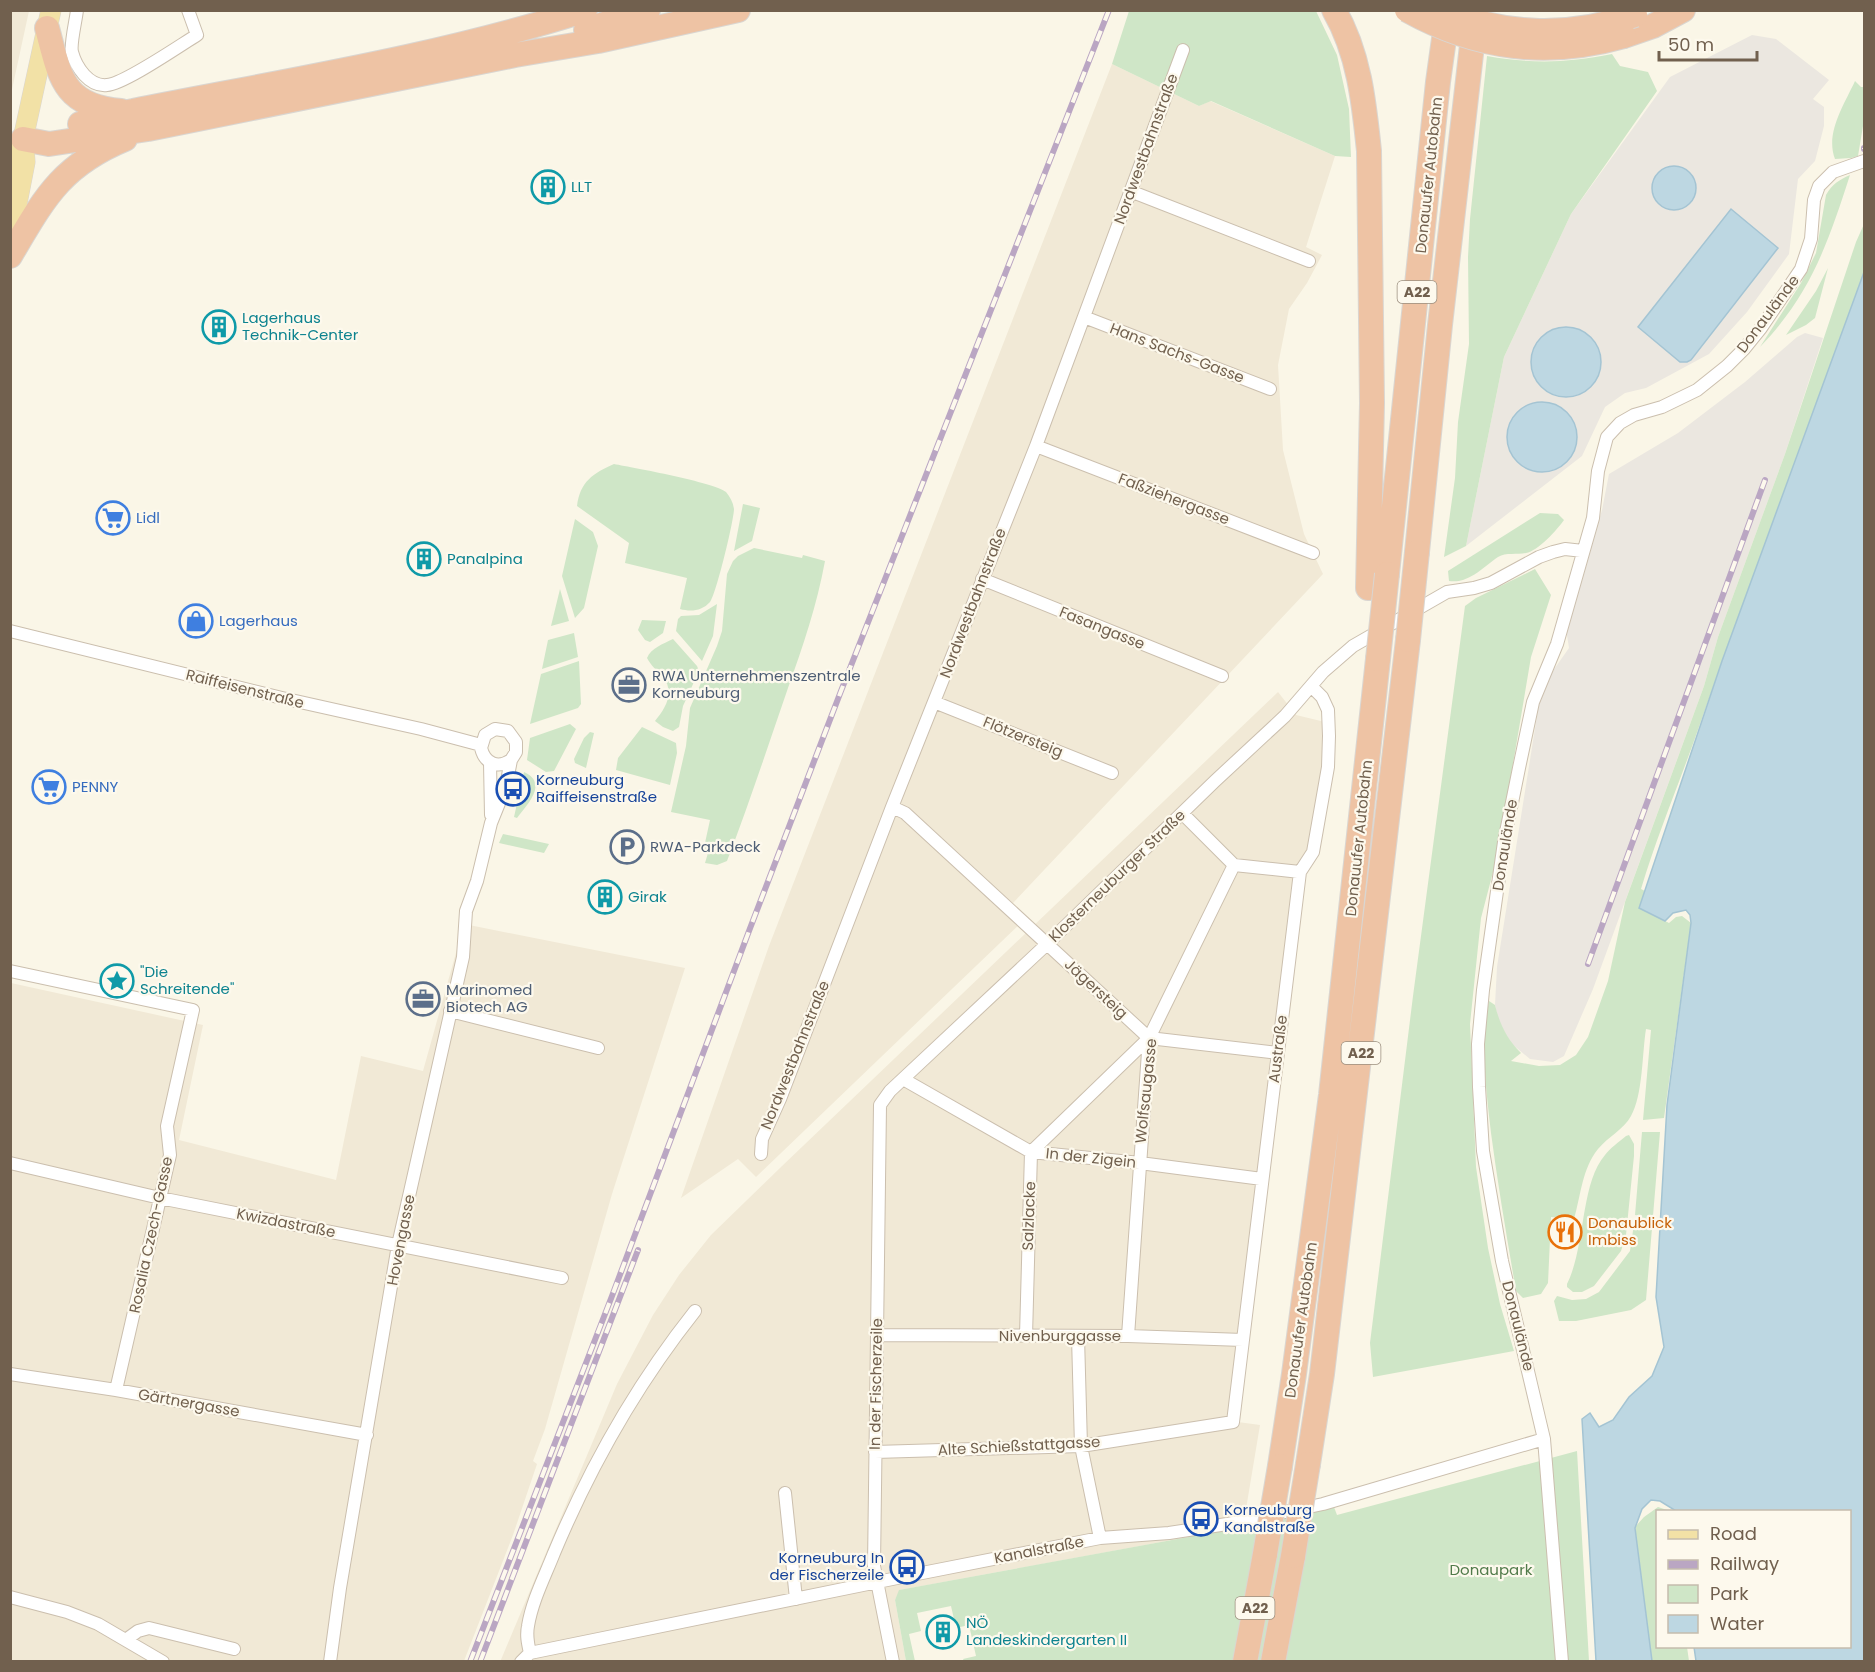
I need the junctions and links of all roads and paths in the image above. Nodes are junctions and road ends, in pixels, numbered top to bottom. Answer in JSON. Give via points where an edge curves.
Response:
{"nodes":[{"id":1,"x":77,"y":10,"type":"edge"},
{"id":2,"x":188,"y":10,"type":"edge"},
{"id":3,"x":585,"y":10,"type":"edge"},
{"id":4,"x":648,"y":10,"type":"edge"},
{"id":5,"x":738,"y":10,"type":"edge"},
{"id":6,"x":1334,"y":10,"type":"edge"},
{"id":7,"x":1407,"y":10,"type":"edge"},
{"id":8,"x":1447,"y":10,"type":"edge"},
{"id":9,"x":1476,"y":10,"type":"edge"},
{"id":10,"x":1683,"y":10,"type":"edge"},
{"id":11,"x":1640,"y":13,"type":"edge"},
{"id":12,"x":49,"y":19,"type":"edge"},
{"id":13,"x":1183,"y":50,"type":"dead end"},
{"id":14,"x":515,"y":55,"type":"junction"},
{"id":15,"x":129,"y":111,"type":"junction"},
{"id":16,"x":148,"y":129,"type":"junction"},
{"id":17,"x":14,"y":157,"type":"edge"},
{"id":18,"x":1864,"y":161,"type":"edge"},
{"id":19,"x":1130,"y":191,"type":"junction"},
{"id":20,"x":10,"y":239,"type":"edge"},
{"id":21,"x":10,"y":256,"type":"edge"},
{"id":22,"x":1309,"y":261,"type":"dead end"},
{"id":23,"x":1084,"y":317,"type":"junction"},
{"id":24,"x":1270,"y":388,"type":"dead end"},
{"id":25,"x":1036,"y":446,"type":"junction"},
{"id":26,"x":1583,"y":551,"type":"junction"},
{"id":27,"x":1313,"y":553,"type":"dead end"},
{"id":28,"x":982,"y":579,"type":"junction"},
{"id":29,"x":1378,"y":581,"type":"junction"},
{"id":30,"x":10,"y":631,"type":"edge"},
{"id":31,"x":1222,"y":676,"type":"dead end"},
{"id":32,"x":1312,"y":687,"type":"junction"},
{"id":33,"x":934,"y":702,"type":"junction"},
{"id":34,"x":481,"y":745,"type":"junction"},
{"id":35,"x":511,"y":760,"type":"junction"},
{"id":36,"x":490,"y":763,"type":"junction"},
{"id":37,"x":1112,"y":773,"type":"dead end"},
{"id":38,"x":892,"y":807,"type":"junction"},
{"id":39,"x":1182,"y":813,"type":"junction"},
{"id":40,"x":491,"y":823,"type":"junction"},
{"id":41,"x":1234,"y":865,"type":"junction"},
{"id":42,"x":1300,"y":872,"type":"junction"},
{"id":43,"x":1047,"y":945,"type":"junction"},
{"id":44,"x":10,"y":971,"type":"edge"},
{"id":45,"x":450,"y":1011,"type":"junction"},
{"id":46,"x":1149,"y":1038,"type":"junction"},
{"id":47,"x":598,"y":1048,"type":"dead end"},
{"id":48,"x":1278,"y":1053,"type":"junction"},
{"id":49,"x":903,"y":1079,"type":"junction"},
{"id":50,"x":880,"y":1105,"type":"joint"},
{"id":51,"x":1031,"y":1152,"type":"junction"},
{"id":52,"x":761,"y":1154,"type":"dead end"},
{"id":53,"x":10,"y":1163,"type":"edge"},
{"id":54,"x":1140,"y":1163,"type":"junction"},
{"id":55,"x":1262,"y":1179,"type":"junction"},
{"id":56,"x":160,"y":1198,"type":"junction"},
{"id":57,"x":398,"y":1245,"type":"junction"},
{"id":58,"x":562,"y":1278,"type":"dead end"},
{"id":59,"x":695,"y":1311,"type":"dead end"},
{"id":60,"x":877,"y":1335,"type":"junction"},
{"id":61,"x":1128,"y":1335,"type":"junction"},
{"id":62,"x":1026,"y":1336,"type":"junction"},
{"id":63,"x":1078,"y":1337,"type":"junction"},
{"id":64,"x":1243,"y":1340,"type":"junction"},
{"id":65,"x":10,"y":1374,"type":"edge"},
{"id":66,"x":116,"y":1390,"type":"junction"},
{"id":67,"x":1233,"y":1422,"type":"joint"},
{"id":68,"x":366,"y":1435,"type":"junction"},
{"id":69,"x":1544,"y":1439,"type":"junction"},
{"id":70,"x":1081,"y":1446,"type":"junction"},
{"id":71,"x":875,"y":1452,"type":"junction"},
{"id":72,"x":785,"y":1493,"type":"dead end"},
{"id":73,"x":1100,"y":1538,"type":"junction"},
{"id":74,"x":876,"y":1582,"type":"junction"},
{"id":75,"x":10,"y":1597,"type":"edge"},
{"id":76,"x":796,"y":1599,"type":"junction"},
{"id":77,"x":127,"y":1639,"type":"junction"},
{"id":78,"x":234,"y":1649,"type":"dead end"},
{"id":79,"x":525,"y":1658,"type":"edge"},
{"id":80,"x":163,"y":1662,"type":"edge"},
{"id":81,"x":330,"y":1662,"type":"edge"},
{"id":82,"x":893,"y":1662,"type":"edge"},
{"id":83,"x":1245,"y":1662,"type":"edge"},
{"id":84,"x":1273,"y":1662,"type":"edge"},
{"id":85,"x":1562,"y":1662,"type":"edge"}],
"edges":[{"from":1,"to":2,"type":"street","via":[[72,51],[92,83],[107,85],[128,77],[197,35]]},
{"from":3,"to":15,"type":"highway","via":[[452,47]]},
{"from":4,"to":14,"type":"highway"},
{"from":5,"to":14,"type":"highway"},
{"from":6,"to":29,"type":"highway","via":[[1348,38],[1359,76],[1369,151]]},
{"from":7,"to":10,"type":"highway","bridge":true,"via":[[1461,35],[1510,46],[1564,48],[1624,36]]},
{"from":8,"to":11,"type":"highway","bridge":true,"via":[[1493,27],[1535,31],[1596,27]]},
{"from":8,"to":29,"type":"highway","name":"Donauufer Autobahn","number":"A22"},
{"from":9,"to":84,"type":"highway","name":"Donauufer Autobahn","number":"A22","bridge":true,"via":[[1408,640],[1322,1374]]},
{"from":12,"to":15,"type":"highway","via":[[59,71],[70,91],[98,107]]},
{"from":12,"to":17,"type":"main road"},
{"from":13,"to":19,"type":"street","name":"Nordwestbahnstraße"},
{"from":14,"to":16,"type":"highway"},
{"from":15,"to":17,"type":"highway"},
{"from":16,"to":17,"type":"highway","via":[[49,144]]},
{"from":16,"to":21,"type":"highway","via":[[88,157],[72,169],[42,203]]},
{"from":17,"to":20,"type":"main road","via":[[25,162]]},
{"from":18,"to":26,"type":"street","name":"Donaulände","via":[[1833,172],[1819,186],[1814,200],[1812,239],[1802,269],[1744,349],[1697,390],[1634,415],[1607,437]]},
{"from":19,"to":22,"type":"street"},
{"from":19,"to":23,"type":"street","name":"Nordwestbahnstraße"},
{"from":23,"to":24,"type":"street","name":"Hans Sachs-Gasse"},
{"from":23,"to":25,"type":"street","name":"Nordwestbahnstraße"},
{"from":25,"to":27,"type":"street","name":"Faßziehergasse"},
{"from":25,"to":28,"type":"street","name":"Nordwestbahnstraße"},
{"from":26,"to":32,"type":"street","name":"Klosterneuburger Straße","via":[[1553,552],[1491,583],[1447,592],[1353,646]]},
{"from":26,"to":69,"type":"street","name":"Donaulände","via":[[1557,644],[1533,702],[1504,842],[1478,1044],[1483,1151],[1502,1261]]},
{"from":28,"to":31,"type":"street","name":"Fasangasse"},
{"from":28,"to":33,"type":"street","name":"Nordwestbahnstraße"},
{"from":29,"to":83,"type":"highway","name":"Donauufer Autobahn","number":"A22","bridge":true,"via":[[1378,659],[1331,1095],[1280,1466]]},
{"from":30,"to":34,"type":"street","name":"Raiffeisenstraße"},
{"from":32,"to":39,"type":"street","name":"Klosterneuburger Straße"},
{"from":32,"to":42,"type":"street","name":"Austraße","via":[[1328,710],[1328,767],[1313,852]]},
{"from":33,"to":37,"type":"street","name":"Flötzersteig"},
{"from":33,"to":38,"type":"street","name":"Nordwestbahnstraße"},
{"from":34,"to":35,"type":"street","name":"Hovengasse","via":[[491,730],[508,731],[517,747]]},
{"from":34,"to":36,"type":"street","via":[[483,756]]},
{"from":35,"to":36,"type":"street","via":[[501,765]]},
{"from":35,"to":40,"type":"street","name":"Hovengasse","via":[[506,786]]},
{"from":36,"to":40,"type":"street","name":"Hovengasse"},
{"from":38,"to":43,"type":"street","name":"Jägersteig","via":[[905,813]]},
{"from":38,"to":52,"type":"street","name":"Nordwestbahnstraße","via":[[762,1139]]},
{"from":39,"to":41,"type":"street"},
{"from":39,"to":43,"type":"street","name":"Klosterneuburger Straße"},
{"from":40,"to":45,"type":"street","name":"Hovengasse","via":[[466,910],[463,957]]},
{"from":41,"to":42,"type":"street"},
{"from":41,"to":46,"type":"street","name":"Wolfsaugasse"},
{"from":42,"to":48,"type":"street","name":"Austraße"},
{"from":43,"to":46,"type":"street","name":"Jägersteig"},
{"from":43,"to":49,"type":"street","name":"Klosterneuburger Straße"},
{"from":44,"to":56,"type":"street","name":"Rosalia Czech-Gasse","via":[[193,1010],[167,1126],[170,1155]]},
{"from":45,"to":47,"type":"street"},
{"from":45,"to":57,"type":"street","name":"Hovengasse"},
{"from":46,"to":48,"type":"street"},
{"from":46,"to":51,"type":"street"},
{"from":46,"to":54,"type":"street","name":"Wolfsaugasse"},
{"from":48,"to":55,"type":"street","name":"Austraße"},
{"from":49,"to":50,"type":"street","name":"Klosterneuburger Straße"},
{"from":49,"to":51,"type":"street","name":"In der Zigein"},
{"from":50,"to":60,"type":"street","name":"In der Fischerzeile"},
{"from":51,"to":54,"type":"street","name":"In der Zigein"},
{"from":51,"to":62,"type":"street","name":"Salzlacke"},
{"from":53,"to":56,"type":"street","name":"Kwizdastraße"},
{"from":54,"to":55,"type":"street","name":"In der Zigein"},
{"from":54,"to":61,"type":"street","name":"Wolfsaugasse"},
{"from":55,"to":64,"type":"street","name":"Austraße"},
{"from":56,"to":57,"type":"street","name":"Kwizdastraße"},
{"from":56,"to":66,"type":"street","name":"Rosalia Czech-Gasse"},
{"from":57,"to":58,"type":"street","name":"Kwizdastraße"},
{"from":57,"to":68,"type":"street","name":"Hovengasse"},
{"from":59,"to":79,"type":"street","via":[[642,1386],[581,1493],[530,1616]]},
{"from":60,"to":62,"type":"street","name":"Nivenburggasse"},
{"from":60,"to":71,"type":"street","name":"In der Fischerzeile"},
{"from":61,"to":63,"type":"street","name":"Nivenburggasse"},
{"from":61,"to":64,"type":"street","name":"Nivenburggasse"},
{"from":62,"to":63,"type":"street","name":"Nivenburggasse"},
{"from":63,"to":70,"type":"street"},
{"from":64,"to":67,"type":"street","name":"Austraße"},
{"from":65,"to":66,"type":"street","name":"Gärtnergasse"},
{"from":66,"to":68,"type":"street","name":"Gärtnergasse"},
{"from":67,"to":70,"type":"street","name":"Alte Schießstattgasse"},
{"from":68,"to":81,"type":"street","name":"Hovengasse"},
{"from":69,"to":73,"type":"street","name":"Kanalstraße","via":[[1323,1504],[1169,1533]]},
{"from":69,"to":85,"type":"street","name":"Donaulände"},
{"from":70,"to":71,"type":"street","name":"Alte Schießstattgasse"},
{"from":70,"to":73,"type":"street"},
{"from":71,"to":74,"type":"street","name":"In der Fischerzeile"},
{"from":72,"to":76,"type":"street"},
{"from":73,"to":74,"type":"street","name":"Kanalstraße"},
{"from":74,"to":76,"type":"street","name":"Kanalstraße"},
{"from":74,"to":82,"type":"street","name":"In der Fischerzeile"},
{"from":75,"to":77,"type":"street","via":[[67,1612]]},
{"from":76,"to":79,"type":"street","name":"Kanalstraße"},
{"from":77,"to":78,"type":"street","via":[[149,1628]]},
{"from":77,"to":80,"type":"street"}]}
